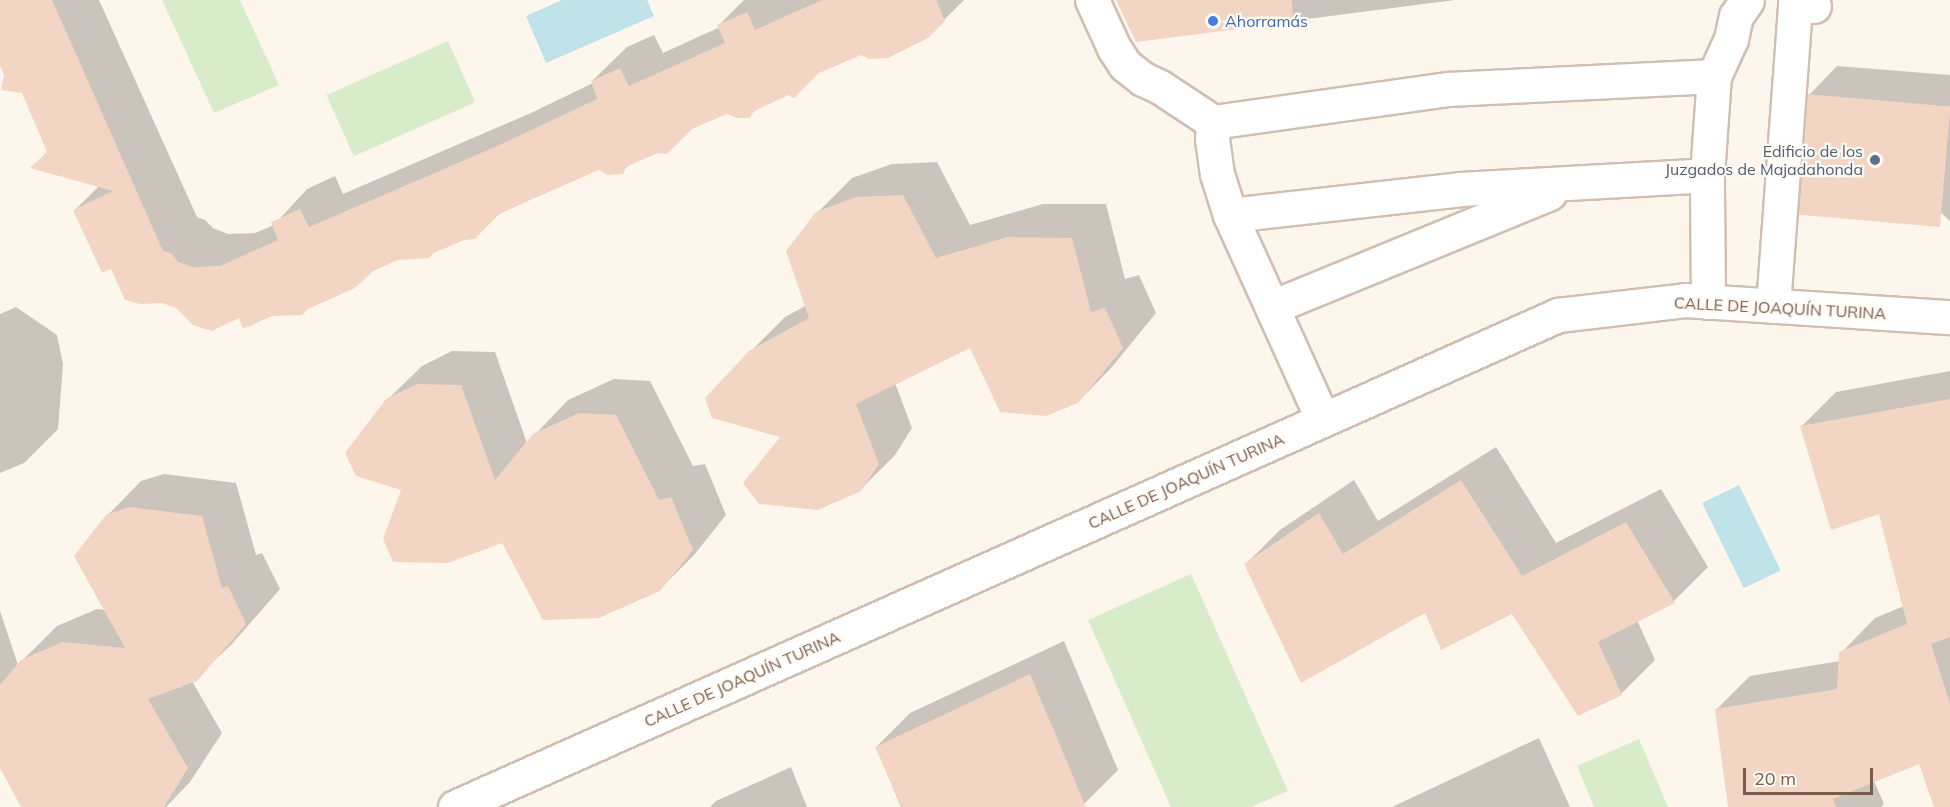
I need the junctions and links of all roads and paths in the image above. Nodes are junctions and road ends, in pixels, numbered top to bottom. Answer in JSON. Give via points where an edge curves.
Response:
{"nodes":[{"id":1,"x":1092,"y":0,"type":"edge"},
{"id":2,"x":1747,"y":0,"type":"edge"},
{"id":3,"x":1814,"y":6,"type":"dead end"},
{"id":4,"x":1714,"y":76,"type":"junction"},
{"id":5,"x":1213,"y":122,"type":"junction"},
{"id":6,"x":1707,"y":175,"type":"junction"},
{"id":7,"x":1576,"y":182,"type":"junction"},
{"id":8,"x":1230,"y":215,"type":"junction"},
{"id":9,"x":1708,"y":302,"type":"junction"},
{"id":10,"x":1773,"y":306,"type":"junction"},
{"id":11,"x":1272,"y":307,"type":"junction"},
{"id":12,"x":1950,"y":317,"type":"edge"},
{"id":13,"x":1323,"y":420,"type":"junction"},
{"id":14,"x":455,"y":807,"type":"edge"}],
"edges":[{"from":1,"to":5,"type":"street","via":[[1125,65]]},
{"from":2,"to":4,"type":"street","via":[[1736,16],[1731,39]]},
{"from":3,"to":10,"type":"street","via":[[1795,4],[1800,58]]},
{"from":4,"to":5,"type":"street","via":[[1449,89]]},
{"from":4,"to":6,"type":"street"},
{"from":5,"to":8,"type":"street","via":[[1217,174]]},
{"from":6,"to":7,"type":"street"},
{"from":6,"to":9,"type":"street"},
{"from":7,"to":8,"type":"street","via":[[1460,189]]},
{"from":7,"to":11,"type":"street"},
{"from":8,"to":11,"type":"street"},
{"from":9,"to":10,"type":"street","name":"CALLE DE JOAQUÍN TURINA"},
{"from":9,"to":13,"type":"street","name":"CALLE DE JOAQUÍN TURINA","via":[[1685,300],[1558,315]]},
{"from":10,"to":12,"type":"street","name":"CALLE DE JOAQUÍN TURINA"},
{"from":11,"to":13,"type":"street"},
{"from":13,"to":14,"type":"street","name":"CALLE DE JOAQUÍN TURINA"}]}
